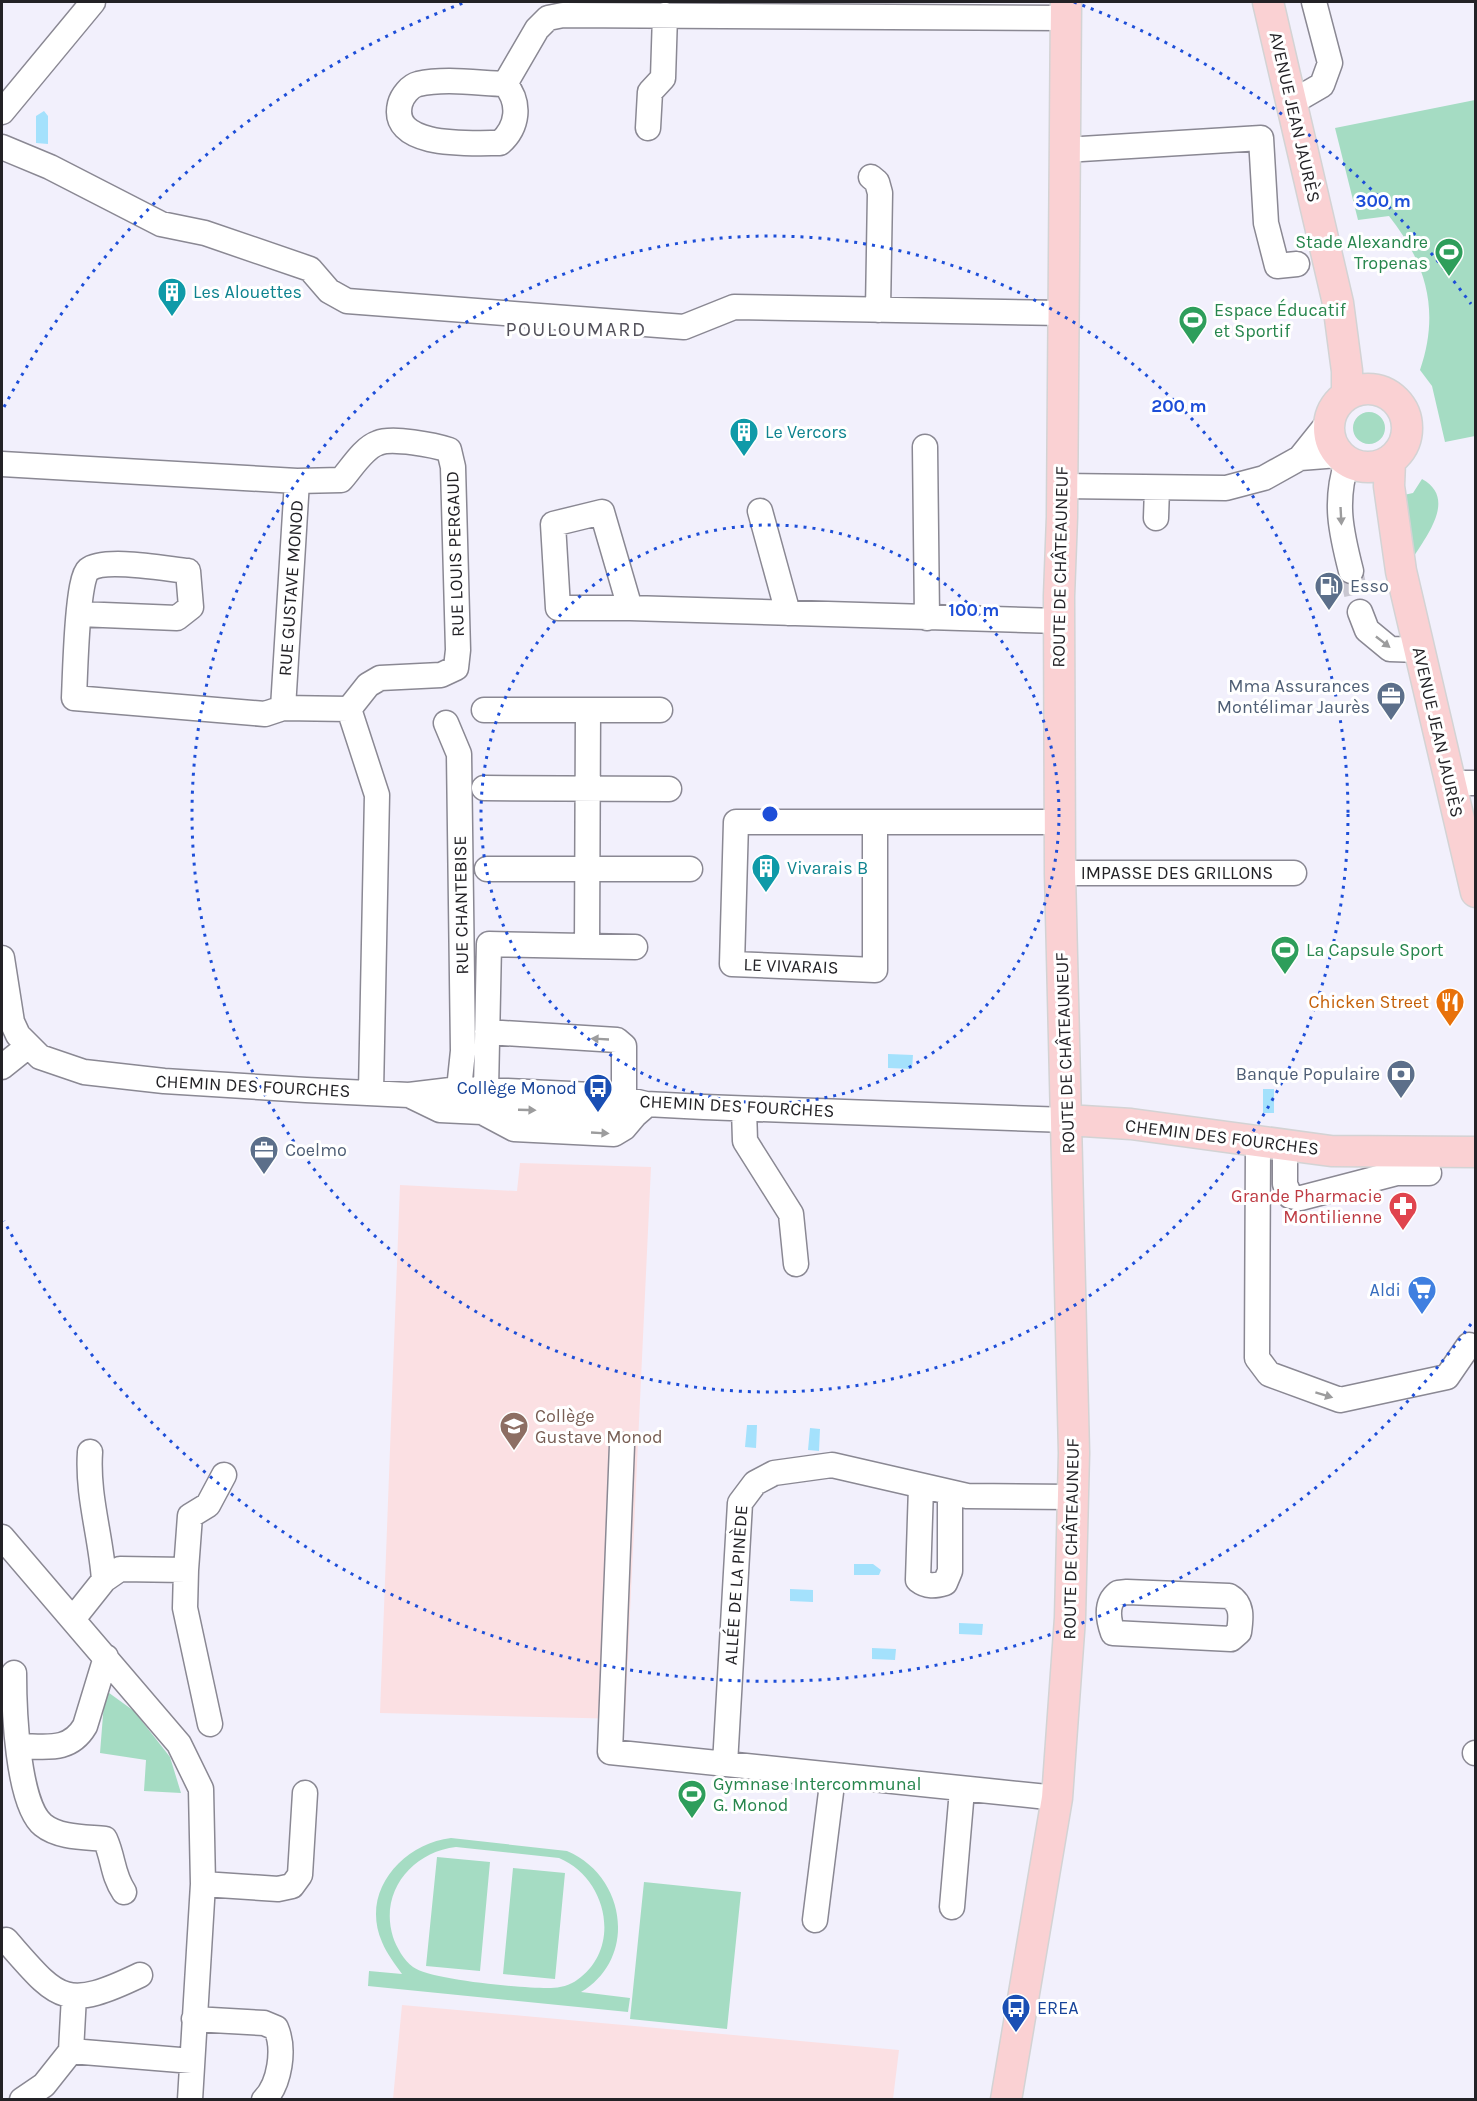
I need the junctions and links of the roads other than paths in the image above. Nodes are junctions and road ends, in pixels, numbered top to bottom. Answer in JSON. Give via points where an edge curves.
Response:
{"nodes":[{"id":1,"x":93,"y":2,"type":"edge"},
{"id":2,"x":1268,"y":2,"type":"edge"},
{"id":3,"x":1314,"y":2,"type":"edge"},
{"id":4,"x":693,"y":8,"type":"edge"},
{"id":5,"x":1066,"y":10,"type":"edge"},
{"id":6,"x":665,"y":15,"type":"junction"},
{"id":7,"x":505,"y":84,"type":"junction"},
{"id":8,"x":1291,"y":103,"type":"junction"},
{"id":9,"x":2,"y":112,"type":"edge"},
{"id":10,"x":648,"y":128,"type":"dead end"},
{"id":11,"x":2,"y":147,"type":"edge"},
{"id":12,"x":1065,"y":150,"type":"junction"},
{"id":13,"x":871,"y":177,"type":"dead end"},
{"id":14,"x":1297,"y":264,"type":"dead end"},
{"id":15,"x":878,"y":310,"type":"junction"},
{"id":16,"x":1063,"y":313,"type":"junction"},
{"id":17,"x":1360,"y":392,"type":"junction"},
{"id":18,"x":1328,"y":423,"type":"junction"},
{"id":19,"x":925,"y":447,"type":"dead end"},
{"id":20,"x":1300,"y":458,"type":"junction"},
{"id":21,"x":1360,"y":461,"type":"junction"},
{"id":22,"x":2,"y":464,"type":"edge"},
{"id":23,"x":297,"y":481,"type":"junction"},
{"id":24,"x":1062,"y":486,"type":"junction"},
{"id":25,"x":1157,"y":488,"type":"junction"},
{"id":26,"x":760,"y":511,"type":"dead end"},
{"id":27,"x":1156,"y":518,"type":"dead end"},
{"id":28,"x":1351,"y":571,"type":"tunnel mouth"},
{"id":29,"x":630,"y":608,"type":"junction"},
{"id":30,"x":1360,"y":612,"type":"tunnel mouth"},
{"id":31,"x":788,"y":613,"type":"junction"},
{"id":32,"x":80,"y":614,"type":"dead end"},
{"id":33,"x":927,"y":618,"type":"junction"},
{"id":34,"x":1058,"y":621,"type":"junction"},
{"id":35,"x":1420,"y":650,"type":"junction"},
{"id":36,"x":283,"y":708,"type":"junction"},
{"id":37,"x":349,"y":709,"type":"junction"},
{"id":38,"x":484,"y":710,"type":"dead end"},
{"id":39,"x":588,"y":710,"type":"junction"},
{"id":40,"x":660,"y":710,"type":"dead end"},
{"id":41,"x":446,"y":723,"type":"dead end"},
{"id":42,"x":1462,"y":783,"type":"edge"},
{"id":43,"x":484,"y":788,"type":"dead end"},
{"id":44,"x":588,"y":789,"type":"junction"},
{"id":45,"x":669,"y":789,"type":"dead end"},
{"id":46,"x":1060,"y":822,"type":"junction"},
{"id":47,"x":875,"y":823,"type":"junction"},
{"id":48,"x":588,"y":868,"type":"junction"},
{"id":49,"x":487,"y":869,"type":"dead end"},
{"id":50,"x":690,"y":869,"type":"dead end"},
{"id":51,"x":1059,"y":873,"type":"junction"},
{"id":52,"x":1294,"y":873,"type":"dead end"},
{"id":53,"x":1474,"y":875,"type":"edge"},
{"id":54,"x":587,"y":946,"type":"junction"},
{"id":55,"x":635,"y":947,"type":"dead end"},
{"id":56,"x":2,"y":958,"type":"edge"},
{"id":57,"x":487,"y":1032,"type":"junction"},
{"id":58,"x":27,"y":1047,"type":"junction"},
{"id":59,"x":2,"y":1067,"type":"edge"},
{"id":60,"x":459,"y":1089,"type":"junction"},
{"id":61,"x":371,"y":1092,"type":"junction"},
{"id":62,"x":409,"y":1095,"type":"junction"},
{"id":63,"x":484,"y":1101,"type":"junction"},
{"id":64,"x":630,"y":1104,"type":"junction"},
{"id":65,"x":744,"y":1109,"type":"junction"},
{"id":66,"x":1067,"y":1120,"type":"junction"},
{"id":67,"x":1272,"y":1145,"type":"junction"},
{"id":68,"x":1476,"y":1152,"type":"edge"},
{"id":69,"x":1429,"y":1173,"type":"dead end"},
{"id":70,"x":796,"y":1264,"type":"dead end"},
{"id":71,"x":1469,"y":1346,"type":"dead end"},
{"id":72,"x":622,"y":1444,"type":"dead end"},
{"id":73,"x":90,"y":1452,"type":"dead end"},
{"id":74,"x":224,"y":1475,"type":"dead end"},
{"id":75,"x":921,"y":1487,"type":"junction"},
{"id":76,"x":950,"y":1493,"type":"junction"},
{"id":77,"x":1072,"y":1497,"type":"junction"},
{"id":78,"x":2,"y":1538,"type":"edge"},
{"id":79,"x":186,"y":1570,"type":"junction"},
{"id":80,"x":104,"y":1580,"type":"junction"},
{"id":81,"x":1070,"y":1618,"type":"junction"},
{"id":82,"x":73,"y":1619,"type":"junction"},
{"id":83,"x":1109,"y":1620,"type":"junction"},
{"id":84,"x":106,"y":1657,"type":"junction"},
{"id":85,"x":14,"y":1673,"type":"dead end"},
{"id":86,"x":210,"y":1724,"type":"dead end"},
{"id":87,"x":18,"y":1746,"type":"junction"},
{"id":88,"x":725,"y":1764,"type":"junction"},
{"id":89,"x":833,"y":1776,"type":"junction"},
{"id":90,"x":962,"y":1790,"type":"junction"},
{"id":91,"x":305,"y":1793,"type":"dead end"},
{"id":92,"x":1057,"y":1798,"type":"junction"},
{"id":93,"x":203,"y":1884,"type":"junction"},
{"id":94,"x":124,"y":1892,"type":"dead end"},
{"id":95,"x":952,"y":1906,"type":"dead end"},
{"id":96,"x":815,"y":1920,"type":"dead end"},
{"id":97,"x":6,"y":1940,"type":"dead end"},
{"id":98,"x":140,"y":1975,"type":"dead end"},
{"id":99,"x":74,"y":1996,"type":"junction"},
{"id":100,"x":194,"y":2019,"type":"junction"},
{"id":101,"x":71,"y":2051,"type":"junction"},
{"id":102,"x":192,"y":2061,"type":"junction"},
{"id":103,"x":22,"y":2100,"type":"edge"},
{"id":104,"x":190,"y":2100,"type":"edge"},
{"id":105,"x":264,"y":2100,"type":"edge"},
{"id":106,"x":1006,"y":2100,"type":"edge"}],
"edges":[{"from":1,"to":9,"type":"street"},
{"from":2,"to":8,"type":"main road","name":"AVENUE JEAN JAURÈS"},
{"from":3,"to":8,"type":"street","via":[[1330,63],[1322,85]]},
{"from":4,"to":5,"type":"street"},
{"from":4,"to":6,"type":"street"},
{"from":5,"to":12,"type":"main road","name":"ROUTE DE CHÂTEAUNEUF"},
{"from":6,"to":7,"type":"street","via":[[579,14],[548,18]]},
{"from":6,"to":10,"type":"street","via":[[663,78],[650,92]]},
{"from":7,"to":7,"type":"street","via":[[415,85],[401,97],[398,111],[412,134],[456,144],[500,143],[512,132],[515,111],[513,93]]},
{"from":8,"to":17,"type":"main road","name":"AVENUE JEAN JAURÈS"},
{"from":11,"to":15,"type":"street","via":[[161,224],[205,233],[310,269],[329,291],[347,301],[684,327],[734,308]]},
{"from":12,"to":14,"type":"street","via":[[1261,138],[1266,223],[1277,266]]},
{"from":12,"to":16,"type":"main road","name":"ROUTE DE CHÂTEAUNEUF"},
{"from":13,"to":15,"type":"street","via":[[880,193]]},
{"from":15,"to":16,"type":"street"},
{"from":16,"to":24,"type":"main road","name":"ROUTE DE CHÂTEAUNEUF"},
{"from":17,"to":18,"type":"main road","via":[[1332,412]]},
{"from":17,"to":21,"type":"main road","via":[[1392,398],[1406,418],[1407,430],[1404,442]]},
{"from":18,"to":20,"type":"street"},
{"from":18,"to":21,"type":"main road","via":[[1329,435]]},
{"from":19,"to":33,"type":"street"},
{"from":20,"to":21,"type":"street"},
{"from":20,"to":25,"type":"street","via":[[1264,478],[1226,488]]},
{"from":21,"to":28,"type":"street","one_way":true,"via":[[1339,484],[1341,532]]},
{"from":21,"to":35,"type":"main road","name":"AVENUE JEAN JAURÈS","via":[[1389,486],[1401,571]]},
{"from":22,"to":23,"type":"street","name":"RUE GUSTAVE MONOD"},
{"from":23,"to":36,"type":"street","name":"RUE GUSTAVE MONOD"},
{"from":23,"to":37,"type":"street","name":"RUE LOUIS PERGAUD","via":[[341,480],[379,442],[431,443],[449,450],[453,467],[456,668],[441,675],[380,678],[368,685]]},
{"from":24,"to":25,"type":"street"},
{"from":24,"to":34,"type":"main road","name":"ROUTE DE CHÂTEAUNEUF"},
{"from":25,"to":27,"type":"street"},
{"from":26,"to":31,"type":"street"},
{"from":29,"to":29,"type":"street","via":[[558,608],[553,524],[602,512]]},
{"from":29,"to":31,"type":"street"},
{"from":30,"to":35,"type":"street","one_way":true,"via":[[1367,630],[1390,649]]},
{"from":31,"to":33,"type":"street"},
{"from":32,"to":36,"type":"street","via":[[74,698],[265,714]]},
{"from":33,"to":34,"type":"street"},
{"from":34,"to":46,"type":"main road","name":"ROUTE DE CHÂTEAUNEUF"},
{"from":35,"to":42,"type":"main road","name":"AVENUE JEAN JAURÈS"},
{"from":36,"to":37,"type":"street"},
{"from":37,"to":61,"type":"street","via":[[376,795]]},
{"from":38,"to":39,"type":"street"},
{"from":39,"to":40,"type":"street"},
{"from":39,"to":44,"type":"street"},
{"from":41,"to":60,"type":"street","name":"RUE CHANTEBISE","via":[[459,754],[463,1051]]},
{"from":42,"to":53,"type":"main road","name":"AVENUE JEAN JAURÈS"},
{"from":43,"to":44,"type":"street"},
{"from":44,"to":45,"type":"street"},
{"from":44,"to":48,"type":"street"},
{"from":46,"to":47,"type":"street","name":"LE VIVARAIS"},
{"from":46,"to":51,"type":"main road","name":"ROUTE DE CHÂTEAUNEUF"},
{"from":47,"to":47,"type":"street","name":"LE VIVARAIS","via":[[736,822],[732,964],[875,970]]},
{"from":48,"to":49,"type":"street"},
{"from":48,"to":50,"type":"street"},
{"from":48,"to":54,"type":"street"},
{"from":51,"to":52,"type":"street","name":"IMPASSE DES GRILLONS"},
{"from":51,"to":66,"type":"main road","name":"ROUTE DE CHÂTEAUNEUF"},
{"from":54,"to":55,"type":"street"},
{"from":54,"to":57,"type":"street","via":[[489,944]]},
{"from":56,"to":58,"type":"street","name":"CHEMIN DES FOURCHES","via":[[12,1022]]},
{"from":57,"to":63,"type":"street"},
{"from":64,"to":57,"type":"street","one_way":true,"via":[[624,1046],[617,1040]]},
{"from":58,"to":59,"type":"street"},
{"from":58,"to":61,"type":"street","name":"CHEMIN DES FOURCHES","via":[[53,1063],[84,1072],[164,1082]]},
{"from":60,"to":62,"type":"street","name":"CHEMIN DES FOURCHES"},
{"from":60,"to":63,"type":"street","name":"CHEMIN DES FOURCHES"},
{"from":61,"to":62,"type":"street","name":"CHEMIN DES FOURCHES"},
{"from":62,"to":63,"type":"street","via":[[440,1110]]},
{"from":63,"to":64,"type":"street","one_way":true,"via":[[514,1110]]},
{"from":63,"to":64,"type":"street","name":"CHEMIN DES FOURCHES","via":[[528,1092]]},
{"from":64,"to":65,"type":"street","name":"CHEMIN DES FOURCHES"},
{"from":65,"to":66,"type":"street","name":"CHEMIN DES FOURCHES"},
{"from":65,"to":70,"type":"street","via":[[745,1141],[791,1214]]},
{"from":66,"to":67,"type":"main road","name":"CHEMIN DES FOURCHES","via":[[1131,1124]]},
{"from":66,"to":77,"type":"main road","name":"ROUTE DE CHÂTEAUNEUF"},
{"from":67,"to":68,"type":"main road","name":"CHEMIN DES FOURCHES","via":[[1330,1151]]},
{"from":67,"to":69,"type":"street","via":[[1290,1196],[1301,1198],[1396,1173]]},
{"from":67,"to":71,"type":"street","one_way":true,"via":[[1257,1358],[1269,1374],[1340,1400],[1447,1377]]},
{"from":72,"to":88,"type":"street","via":[[610,1752]]},
{"from":73,"to":80,"type":"street","via":[[90,1493]]},
{"from":74,"to":79,"type":"street","via":[[208,1505],[190,1516]]},
{"from":75,"to":76,"type":"street","name":"ALLÉE DE LA PINÈDE"},
{"from":75,"to":76,"type":"street","via":[[918,1580],[923,1584],[945,1582],[950,1571]]},
{"from":75,"to":88,"type":"street","name":"ALLÉE DE LA PINÈDE","via":[[853,1468],[824,1466],[774,1473],[755,1483],[742,1497],[732,1604]]},
{"from":76,"to":77,"type":"street","name":"ALLÉE DE LA PINÈDE"},
{"from":77,"to":81,"type":"main road","name":"ROUTE DE CHÂTEAUNEUF"},
{"from":78,"to":82,"type":"street"},
{"from":79,"to":80,"type":"street","via":[[120,1569]]},
{"from":79,"to":86,"type":"street","via":[[185,1608]]},
{"from":80,"to":82,"type":"street"},
{"from":81,"to":83,"type":"street"},
{"from":81,"to":92,"type":"main road","name":"ROUTE DE CHÂTEAUNEUF"},
{"from":82,"to":84,"type":"street"},
{"from":83,"to":83,"type":"street","via":[[1113,1633],[1122,1635],[1231,1639],[1239,1632],[1241,1618],[1236,1600],[1229,1596],[1127,1592],[1113,1596]]},
{"from":84,"to":87,"type":"street","via":[[79,1736],[58,1746]]},
{"from":84,"to":93,"type":"street","via":[[179,1744],[195,1774],[203,1808]]},
{"from":85,"to":87,"type":"street"},
{"from":87,"to":94,"type":"street","via":[[36,1819],[57,1833],[105,1839],[112,1853],[114,1877]]},
{"from":88,"to":89,"type":"street"},
{"from":89,"to":90,"type":"street"},
{"from":89,"to":96,"type":"street"},
{"from":90,"to":92,"type":"street"},
{"from":90,"to":95,"type":"street"},
{"from":91,"to":93,"type":"street","via":[[300,1875],[292,1886],[278,1889]]},
{"from":92,"to":106,"type":"main road","name":"ROUTE DE CHÂTEAUNEUF"},
{"from":93,"to":100,"type":"street"},
{"from":97,"to":99,"type":"street","via":[[48,1987]]},
{"from":98,"to":99,"type":"street","via":[[101,1993]]},
{"from":99,"to":101,"type":"street"},
{"from":100,"to":102,"type":"street"},
{"from":100,"to":105,"type":"street","via":[[264,2022],[276,2028],[276,2078]]},
{"from":101,"to":102,"type":"street"},
{"from":101,"to":103,"type":"street","via":[[44,2085]]},
{"from":102,"to":104,"type":"street"}]}
